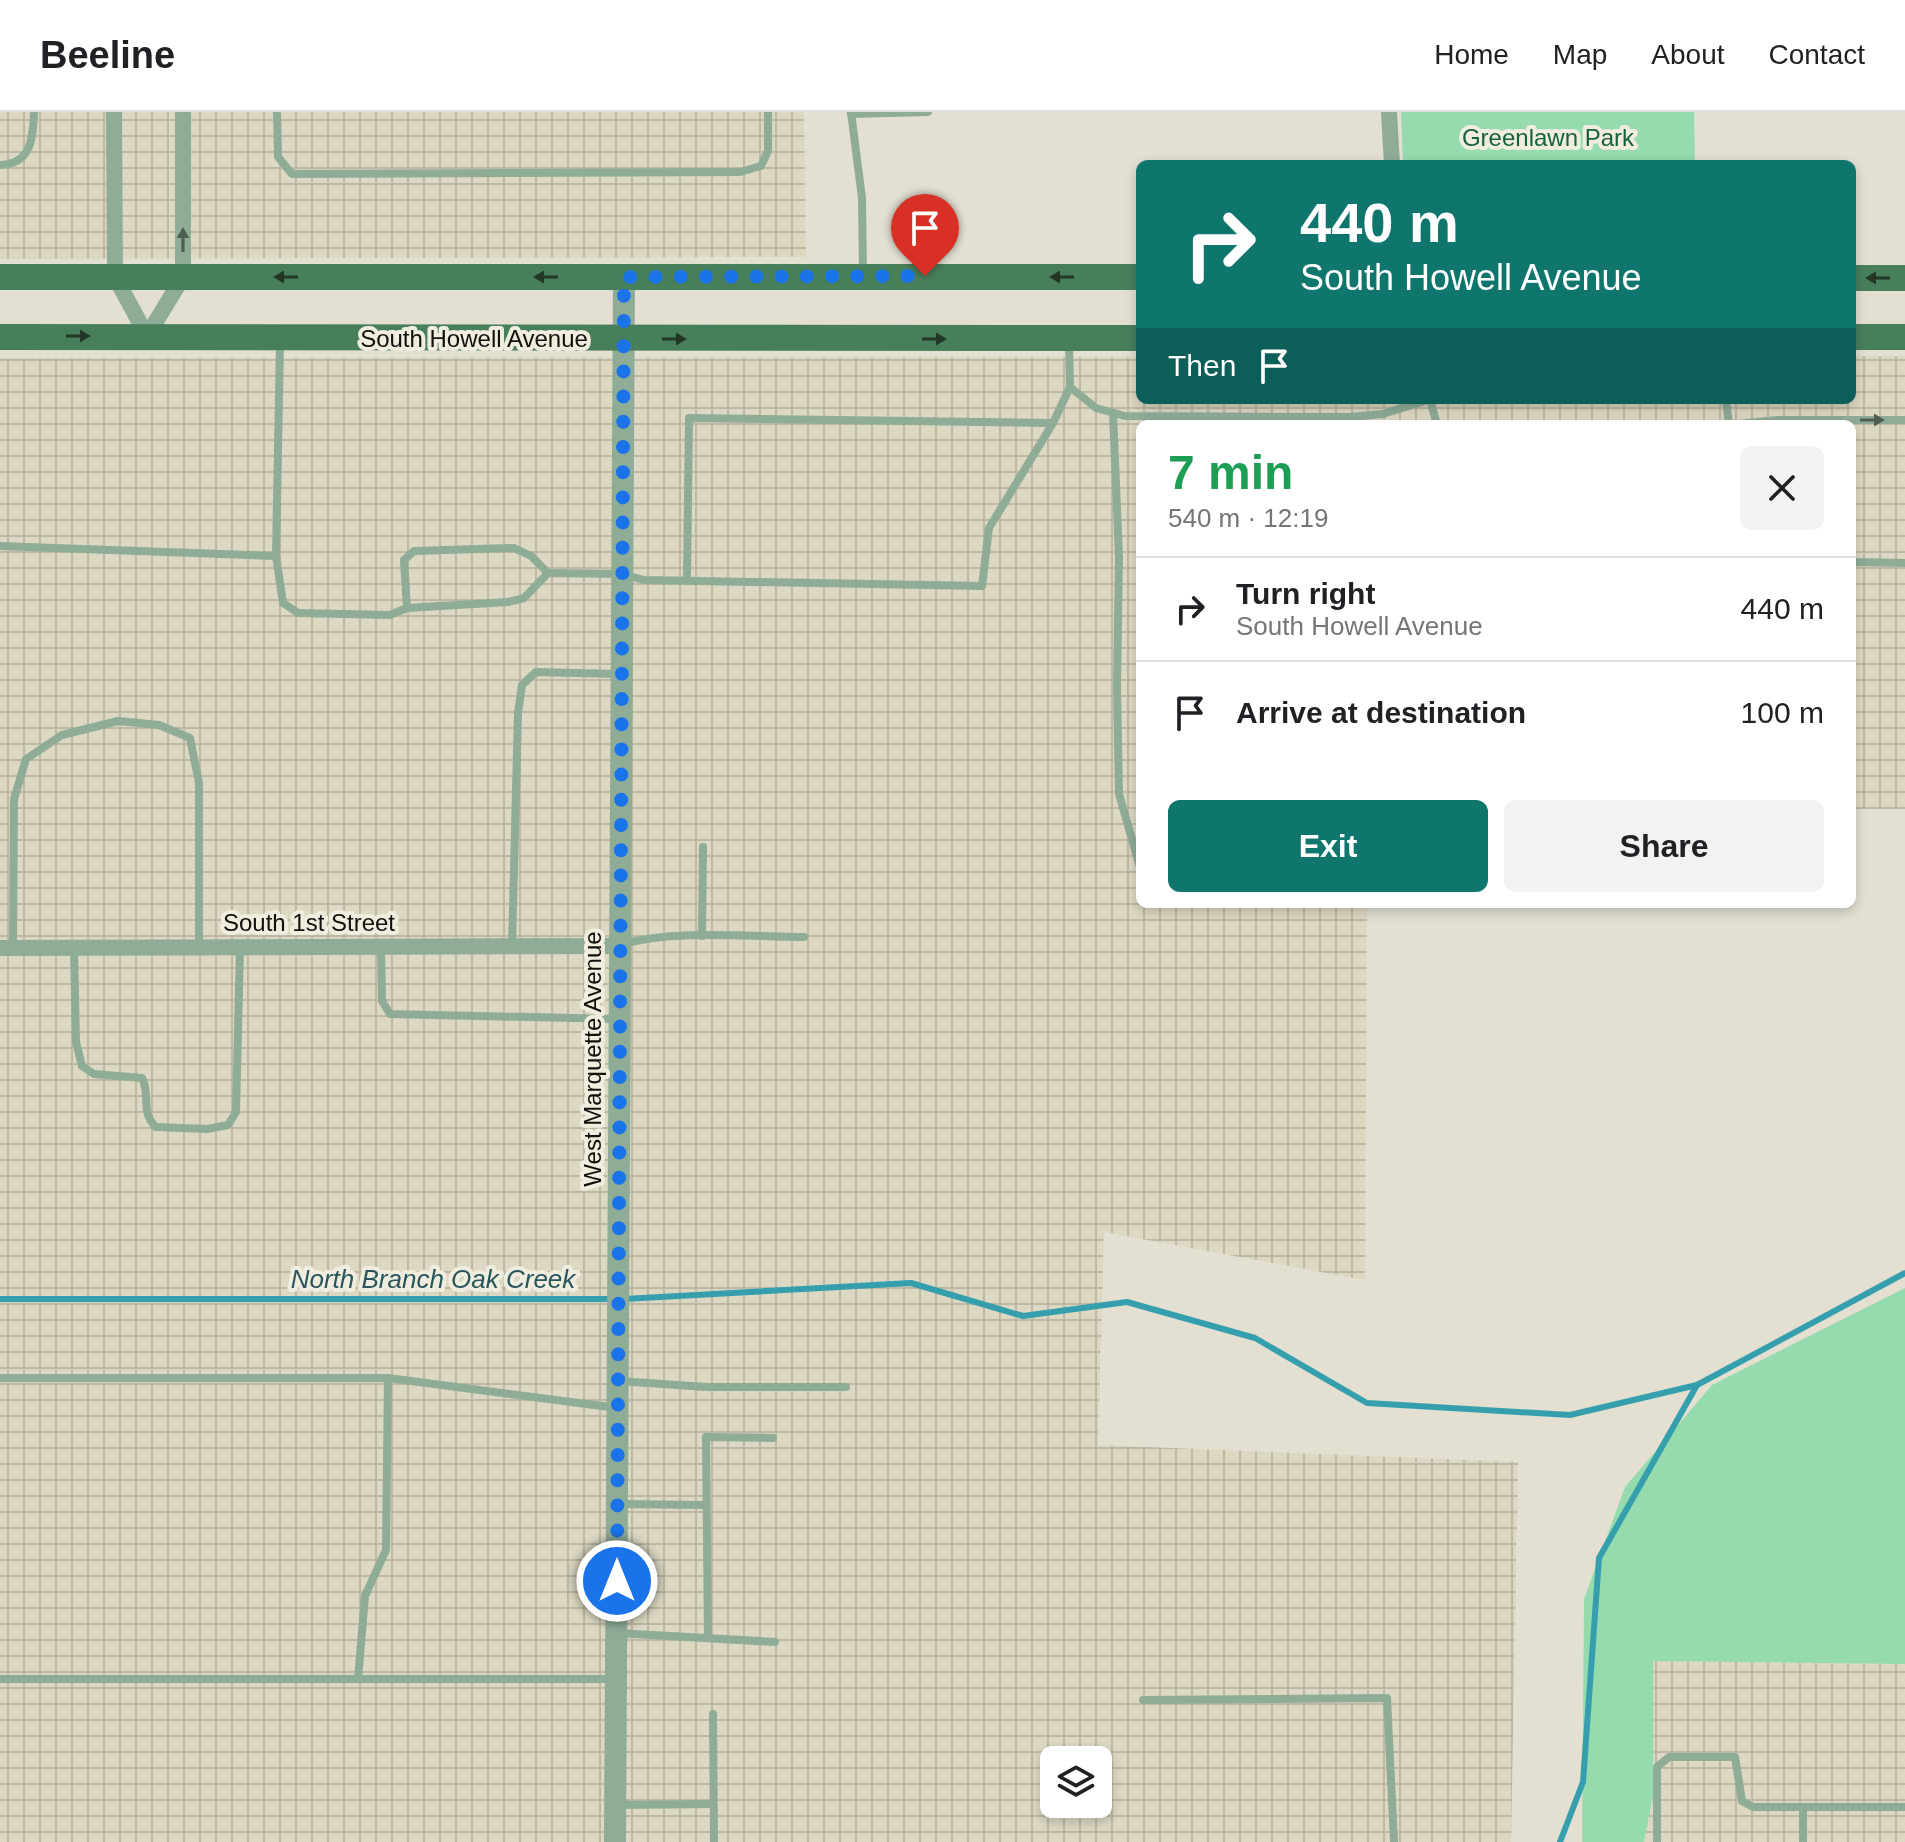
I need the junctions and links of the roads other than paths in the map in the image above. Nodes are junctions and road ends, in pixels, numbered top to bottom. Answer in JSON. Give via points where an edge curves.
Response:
{"nodes":[{"id":1,"x":34,"y":112,"type":"edge"},
{"id":2,"x":114,"y":112,"type":"edge"},
{"id":3,"x":183,"y":112,"type":"edge"},
{"id":4,"x":277,"y":112,"type":"edge"},
{"id":5,"x":768,"y":112,"type":"edge"},
{"id":6,"x":928,"y":112,"type":"edge"},
{"id":7,"x":1389,"y":112,"type":"edge"},
{"id":8,"x":851,"y":113,"type":"edge"},
{"id":9,"x":1392,"y":160,"type":"edge"},
{"id":10,"x":0,"y":165,"type":"edge"},
{"id":11,"x":863,"y":276,"type":"junction"},
{"id":12,"x":0,"y":277,"type":"edge"},
{"id":13,"x":115,"y":277,"type":"junction"},
{"id":14,"x":183,"y":277,"type":"junction"},
{"id":15,"x":624,"y":277,"type":"junction"},
{"id":16,"x":1136,"y":277,"type":"edge"},
{"id":17,"x":1856,"y":278,"type":"edge"},
{"id":18,"x":1905,"y":278,"type":"edge"},
{"id":19,"x":147,"y":336,"type":"junction"},
{"id":20,"x":0,"y":337,"type":"edge"},
{"id":21,"x":1856,"y":337,"type":"edge"},
{"id":22,"x":1905,"y":337,"type":"edge"},
{"id":23,"x":280,"y":338,"type":"junction"},
{"id":24,"x":1069,"y":338,"type":"junction"},
{"id":25,"x":1136,"y":338,"type":"edge"},
{"id":26,"x":623,"y":339,"type":"junction"},
{"id":27,"x":1070,"y":387,"type":"junction"},
{"id":28,"x":1416,"y":404,"type":"edge"},
{"id":29,"x":1113,"y":413,"type":"junction"},
{"id":30,"x":1778,"y":420,"type":"edge"},
{"id":31,"x":1856,"y":420,"type":"edge"},
{"id":32,"x":1856,"y":420,"type":"edge"},
{"id":33,"x":1905,"y":420,"type":"edge"},
{"id":34,"x":1053,"y":423,"type":"junction"},
{"id":35,"x":0,"y":546,"type":"edge"},
{"id":36,"x":276,"y":556,"type":"junction"},
{"id":37,"x":1856,"y":562,"type":"edge"},
{"id":38,"x":1905,"y":563,"type":"edge"},
{"id":39,"x":548,"y":573,"type":"junction"},
{"id":40,"x":622,"y":574,"type":"junction"},
{"id":41,"x":687,"y":580,"type":"junction"},
{"id":42,"x":407,"y":608,"type":"junction"},
{"id":43,"x":621,"y":674,"type":"junction"},
{"id":44,"x":703,"y":847,"type":"dead end"},
{"id":45,"x":1136,"y":854,"type":"edge"},
{"id":46,"x":702,"y":936,"type":"junction"},
{"id":47,"x":804,"y":937,"type":"dead end"},
{"id":48,"x":512,"y":946,"type":"junction"},
{"id":49,"x":619,"y":946,"type":"junction"},
{"id":50,"x":381,"y":947,"type":"junction"},
{"id":51,"x":7,"y":948,"type":"edge"},
{"id":52,"x":74,"y":948,"type":"junction"},
{"id":53,"x":199,"y":948,"type":"junction"},
{"id":54,"x":240,"y":948,"type":"junction"},
{"id":55,"x":619,"y":1019,"type":"junction"},
{"id":56,"x":0,"y":1378,"type":"edge"},
{"id":57,"x":388,"y":1378,"type":"junction"},
{"id":58,"x":617,"y":1381,"type":"junction"},
{"id":59,"x":846,"y":1387,"type":"dead end"},
{"id":60,"x":617,"y":1408,"type":"junction"},
{"id":61,"x":773,"y":1438,"type":"dead end"},
{"id":62,"x":617,"y":1504,"type":"junction"},
{"id":63,"x":705,"y":1505,"type":"junction"},
{"id":64,"x":616,"y":1633,"type":"junction"},
{"id":65,"x":708,"y":1637,"type":"junction"},
{"id":66,"x":775,"y":1642,"type":"dead end"},
{"id":67,"x":0,"y":1679,"type":"edge"},
{"id":68,"x":358,"y":1679,"type":"junction"},
{"id":69,"x":616,"y":1679,"type":"junction"},
{"id":70,"x":1143,"y":1700,"type":"dead end"},
{"id":71,"x":713,"y":1714,"type":"dead end"},
{"id":72,"x":713,"y":1804,"type":"junction"},
{"id":73,"x":616,"y":1805,"type":"junction"},
{"id":74,"x":1803,"y":1807,"type":"junction"},
{"id":75,"x":1905,"y":1807,"type":"edge"},
{"id":76,"x":615,"y":1842,"type":"edge"},
{"id":77,"x":714,"y":1842,"type":"edge"},
{"id":78,"x":1394,"y":1842,"type":"edge"},
{"id":79,"x":1657,"y":1842,"type":"edge"},
{"id":80,"x":1803,"y":1842,"type":"edge"}],
"edges":[{"from":1,"to":10,"type":"lane","via":[[33,138],[25,155]]},
{"from":2,"to":13,"type":"street"},
{"from":14,"to":3,"type":"street","one_way":true},
{"from":4,"to":5,"type":"lane","via":[[278,157],[292,174],[740,172],[761,166],[768,151]]},
{"from":6,"to":8,"type":"lane"},
{"from":7,"to":9,"type":"street"},
{"from":8,"to":11,"type":"lane","via":[[862,198]]},
{"from":11,"to":15,"type":"main road"},
{"from":16,"to":11,"type":"main road","one_way":true},
{"from":12,"to":13,"type":"main road"},
{"from":13,"to":14,"type":"main road"},
{"from":13,"to":19,"type":"street"},
{"from":15,"to":14,"type":"main road","one_way":true},
{"from":14,"to":19,"type":"street"},
{"from":15,"to":26,"type":"street","name":"West Marquette Avenue"},
{"from":18,"to":17,"type":"main road","one_way":true},
{"from":20,"to":19,"type":"main road","name":"South Howell Avenue","one_way":true},
{"from":19,"to":23,"type":"main road","name":"South Howell Avenue"},
{"from":21,"to":22,"type":"main road"},
{"from":23,"to":26,"type":"main road","name":"South Howell Avenue"},
{"from":23,"to":36,"type":"lane"},
{"from":24,"to":25,"type":"main road","name":"South Howell Avenue"},
{"from":26,"to":24,"type":"main road","name":"South Howell Avenue","one_way":true},
{"from":24,"to":27,"type":"lane"},
{"from":26,"to":40,"type":"street","name":"West Marquette Avenue"},
{"from":27,"to":29,"type":"lane","via":[[1096,408]]},
{"from":27,"to":34,"type":"lane"},
{"from":28,"to":29,"type":"lane","via":[[1351,417]]},
{"from":29,"to":45,"type":"lane","via":[[1119,794]]},
{"from":30,"to":31,"type":"lane","one_way":true},
{"from":32,"to":33,"type":"lane","one_way":true},
{"from":34,"to":41,"type":"lane","via":[[989,528],[982,586]]},
{"from":34,"to":41,"type":"lane","via":[[689,418]]},
{"from":35,"to":36,"type":"lane"},
{"from":36,"to":42,"type":"lane","via":[[283,603],[298,613],[390,615]]},
{"from":37,"to":38,"type":"lane"},
{"from":39,"to":40,"type":"lane"},
{"from":39,"to":42,"type":"lane","via":[[524,598]]},
{"from":39,"to":42,"type":"lane","via":[[514,548],[414,551],[404,560]]},
{"from":40,"to":41,"type":"lane"},
{"from":40,"to":43,"type":"street","name":"West Marquette Avenue"},
{"from":43,"to":48,"type":"lane","via":[[536,672],[522,685]]},
{"from":43,"to":49,"type":"street","name":"West Marquette Avenue"},
{"from":44,"to":46,"type":"lane"},
{"from":46,"to":47,"type":"lane"},
{"from":46,"to":49,"type":"lane","via":[[641,939]]},
{"from":48,"to":49,"type":"street","name":"South 1st Street"},
{"from":48,"to":50,"type":"street","name":"South 1st Street"},
{"from":49,"to":55,"type":"street","name":"West Marquette Avenue"},
{"from":50,"to":54,"type":"street","name":"South 1st Street"},
{"from":50,"to":55,"type":"lane","via":[[382,1001],[390,1014]]},
{"from":51,"to":52,"type":"street","name":"South 1st Street"},
{"from":51,"to":53,"type":"lane","via":[[14,799],[26,759],[62,735],[118,721],[159,725],[190,738],[199,783]]},
{"from":52,"to":53,"type":"street","name":"South 1st Street"},
{"from":52,"to":54,"type":"lane","via":[[76,1042],[82,1066],[94,1074],[142,1078],[147,1115],[156,1127],[207,1129],[228,1125],[236,1112]]},
{"from":53,"to":54,"type":"street","name":"South 1st Street"},
{"from":55,"to":58,"type":"street","name":"West Marquette Avenue"},
{"from":56,"to":57,"type":"lane"},
{"from":57,"to":60,"type":"lane"},
{"from":57,"to":68,"type":"lane","via":[[386,1550],[365,1596]]},
{"from":58,"to":59,"type":"lane"},
{"from":58,"to":60,"type":"street","name":"West Marquette Avenue"},
{"from":60,"to":62,"type":"street","name":"West Marquette Avenue"},
{"from":61,"to":63,"type":"lane","via":[[706,1437]]},
{"from":62,"to":63,"type":"lane"},
{"from":62,"to":64,"type":"street","name":"West Marquette Avenue"},
{"from":63,"to":65,"type":"lane"},
{"from":64,"to":65,"type":"lane"},
{"from":64,"to":69,"type":"street","name":"West Marquette Avenue"},
{"from":65,"to":66,"type":"lane"},
{"from":67,"to":68,"type":"lane"},
{"from":68,"to":69,"type":"lane"},
{"from":69,"to":73,"type":"street","name":"West Marquette Avenue"},
{"from":70,"to":78,"type":"lane","via":[[1387,1698]]},
{"from":71,"to":72,"type":"lane"},
{"from":72,"to":73,"type":"lane"},
{"from":72,"to":77,"type":"lane"},
{"from":73,"to":76,"type":"street","name":"West Marquette Avenue"},
{"from":74,"to":75,"type":"lane"},
{"from":74,"to":79,"type":"lane","via":[[1753,1807],[1742,1801],[1735,1757],[1669,1757],[1657,1767]]},
{"from":74,"to":80,"type":"lane"}]}
